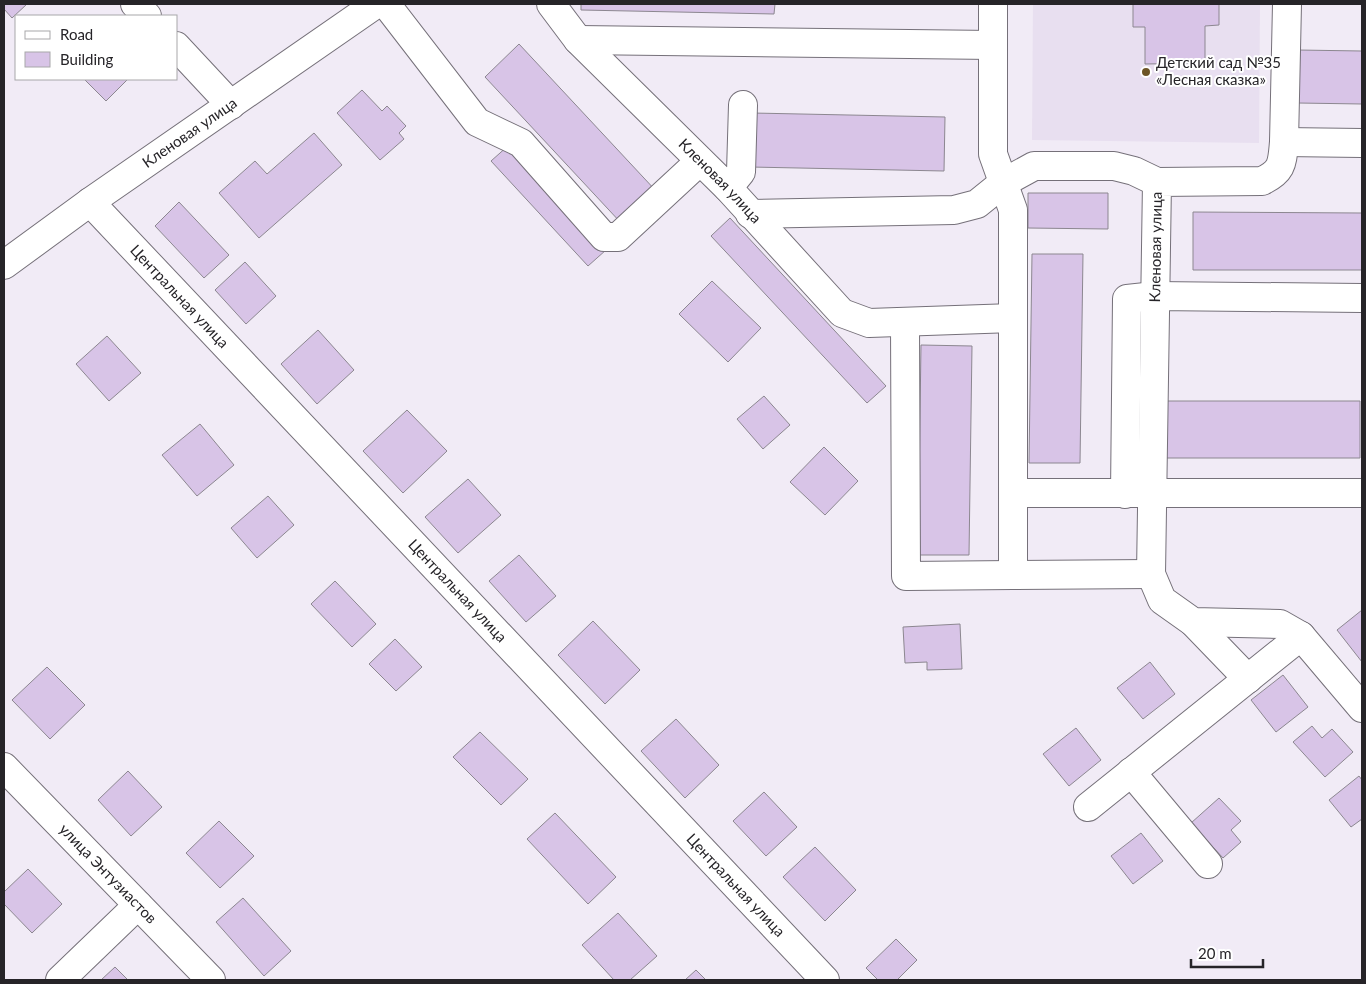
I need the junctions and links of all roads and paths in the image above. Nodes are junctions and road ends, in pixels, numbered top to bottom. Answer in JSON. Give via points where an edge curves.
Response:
{"nodes":[{"id":1,"x":135,"y":4,"type":"edge"},
{"id":2,"x":376,"y":4,"type":"edge"},
{"id":3,"x":386,"y":4,"type":"edge"},
{"id":4,"x":551,"y":4,"type":"edge"},
{"id":5,"x":993,"y":4,"type":"edge"},
{"id":6,"x":1287,"y":4,"type":"edge"},
{"id":7,"x":146,"y":15,"type":"edge"},
{"id":8,"x":578,"y":40,"type":"junction"},
{"id":9,"x":993,"y":45,"type":"junction"},
{"id":10,"x":178,"y":48,"type":"edge"},
{"id":11,"x":231,"y":105,"type":"junction"},
{"id":12,"x":743,"y":105,"type":"dead end"},
{"id":13,"x":1284,"y":142,"type":"junction"},
{"id":14,"x":1362,"y":143,"type":"edge"},
{"id":15,"x":700,"y":161,"type":"junction"},
{"id":16,"x":1157,"y":182,"type":"junction"},
{"id":17,"x":1003,"y":183,"type":"junction"},
{"id":18,"x":728,"y":188,"type":"junction"},
{"id":19,"x":90,"y":202,"type":"junction"},
{"id":20,"x":750,"y":214,"type":"junction"},
{"id":21,"x":4,"y":265,"type":"edge"},
{"id":22,"x":1155,"y":296,"type":"junction"},
{"id":23,"x":1362,"y":298,"type":"edge"},
{"id":24,"x":1013,"y":318,"type":"junction"},
{"id":25,"x":905,"y":322,"type":"junction"},
{"id":26,"x":1013,"y":493,"type":"junction"},
{"id":27,"x":1362,"y":493,"type":"edge"},
{"id":28,"x":1125,"y":494,"type":"junction"},
{"id":29,"x":1152,"y":494,"type":"junction"},
{"id":30,"x":1151,"y":574,"type":"junction"},
{"id":31,"x":1013,"y":575,"type":"junction"},
{"id":32,"x":1193,"y":622,"type":"junction"},
{"id":33,"x":1300,"y":636,"type":"junction"},
{"id":34,"x":1248,"y":679,"type":"junction"},
{"id":35,"x":1362,"y":708,"type":"edge"},
{"id":36,"x":4,"y":768,"type":"edge"},
{"id":37,"x":1131,"y":772,"type":"junction"},
{"id":38,"x":1088,"y":807,"type":"dead end"},
{"id":39,"x":1208,"y":864,"type":"dead end"},
{"id":40,"x":138,"y":905,"type":"junction"},
{"id":41,"x":60,"y":980,"type":"edge"},
{"id":42,"x":212,"y":980,"type":"edge"},
{"id":43,"x":825,"y":980,"type":"edge"}],
"edges":[{"from":1,"to":7,"type":"street"},
{"from":2,"to":11,"type":"street","name":"Кленовая улица"},
{"from":3,"to":15,"type":"street","via":[[476,122],[521,143],[604,237],[618,237]]},
{"from":4,"to":8,"type":"street","name":"Кленовая улица"},
{"from":5,"to":9,"type":"street"},
{"from":6,"to":13,"type":"street","name":"Кленовая улица"},
{"from":8,"to":9,"type":"street"},
{"from":8,"to":15,"type":"street","name":"Кленовая улица"},
{"from":9,"to":17,"type":"street","via":[[993,154]]},
{"from":10,"to":11,"type":"street"},
{"from":11,"to":19,"type":"street","name":"Кленовая улица"},
{"from":12,"to":18,"type":"street","via":[[742,172]]},
{"from":13,"to":14,"type":"street"},
{"from":13,"to":16,"type":"street","name":"Кленовая улица","via":[[1283,162],[1276,174],[1262,181]]},
{"from":15,"to":18,"type":"street","name":"Кленовая улица"},
{"from":16,"to":17,"type":"street","via":[[1114,166],[1034,166]]},
{"from":16,"to":22,"type":"street","name":"Кленовая улица"},
{"from":17,"to":20,"type":"street","via":[[977,204],[954,210]]},
{"from":17,"to":24,"type":"street","via":[[1013,210]]},
{"from":18,"to":20,"type":"street","name":"Кленовая улица"},
{"from":19,"to":21,"type":"street","name":"Кленовая улица"},
{"from":19,"to":43,"type":"street","name":"Центральная улица"},
{"from":20,"to":25,"type":"street","name":"Кленовая улица","via":[[842,313],[869,323]]},
{"from":22,"to":23,"type":"street"},
{"from":22,"to":28,"type":"street","via":[[1127,299]]},
{"from":22,"to":29,"type":"street","name":"Кленовая улица"},
{"from":24,"to":25,"type":"street","name":"Кленовая улица"},
{"from":24,"to":26,"type":"street"},
{"from":25,"to":31,"type":"street","via":[[906,576]]},
{"from":26,"to":28,"type":"street"},
{"from":26,"to":31,"type":"street"},
{"from":27,"to":29,"type":"street"},
{"from":28,"to":29,"type":"street"},
{"from":29,"to":30,"type":"street","name":"Кленовая улица"},
{"from":30,"to":31,"type":"street"},
{"from":30,"to":32,"type":"street","name":"Кленовая улица","via":[[1162,600]]},
{"from":32,"to":33,"type":"street","via":[[1280,624]]},
{"from":32,"to":34,"type":"street","name":"Кленовая улица"},
{"from":33,"to":34,"type":"street"},
{"from":33,"to":35,"type":"street"},
{"from":34,"to":37,"type":"street"},
{"from":36,"to":40,"type":"street","name":"улица Энтузиастов"},
{"from":37,"to":38,"type":"street"},
{"from":37,"to":39,"type":"street"},
{"from":40,"to":41,"type":"street"},
{"from":40,"to":42,"type":"street","name":"улица Энтузиастов"}]}
